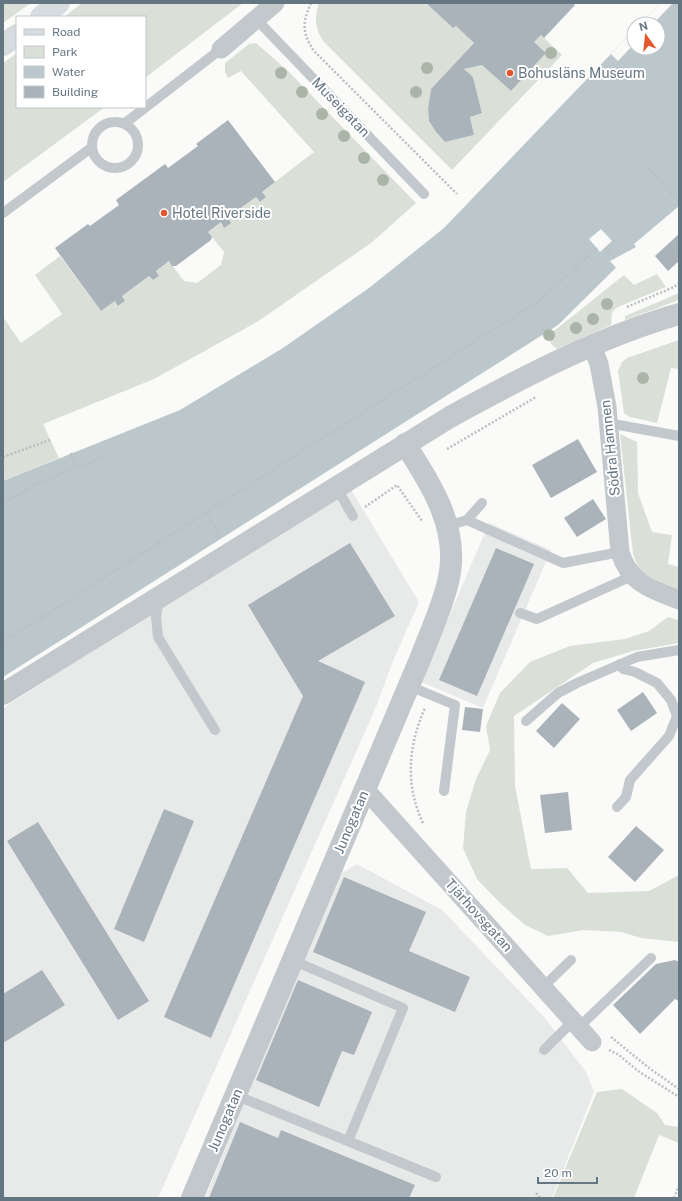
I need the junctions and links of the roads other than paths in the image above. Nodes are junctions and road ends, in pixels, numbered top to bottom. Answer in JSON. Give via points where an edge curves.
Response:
{"nodes":[{"id":1,"x":59,"y":3,"type":"edge"},
{"id":2,"x":275,"y":3,"type":"edge"},
{"id":3,"x":42,"y":16,"type":"edge"},
{"id":4,"x":257,"y":20,"type":"junction"},
{"id":5,"x":16,"y":36,"type":"edge"},
{"id":6,"x":3,"y":45,"type":"edge"},
{"id":7,"x":221,"y":49,"type":"joint"},
{"id":8,"x":146,"y":107,"type":"edge"},
{"id":9,"x":145,"y":108,"type":"edge"},
{"id":10,"x":124,"y":124,"type":"junction"},
{"id":11,"x":91,"y":148,"type":"junction"},
{"id":12,"x":424,"y":194,"type":"dead end"},
{"id":13,"x":3,"y":213,"type":"edge"},
{"id":14,"x":679,"y":314,"type":"edge"},
{"id":15,"x":592,"y":346,"type":"junction"},
{"id":16,"x":608,"y":423,"type":"junction"},
{"id":17,"x":679,"y":436,"type":"edge"},
{"id":18,"x":405,"y":444,"type":"junction"},
{"id":19,"x":336,"y":487,"type":"junction"},
{"id":20,"x":482,"y":503,"type":"dead end"},
{"id":21,"x":353,"y":516,"type":"road end"},
{"id":22,"x":457,"y":523,"type":"junction"},
{"id":23,"x":620,"y":552,"type":"junction"},
{"id":24,"x":632,"y":576,"type":"junction"},
{"id":25,"x":160,"y":596,"type":"junction"},
{"id":26,"x":679,"y":600,"type":"edge"},
{"id":27,"x":520,"y":613,"type":"dead end"},
{"id":28,"x":679,"y":650,"type":"edge"},
{"id":29,"x":620,"y":664,"type":"junction"},
{"id":30,"x":409,"y":686,"type":"junction"},
{"id":31,"x":3,"y":694,"type":"edge"},
{"id":32,"x":526,"y":720,"type":"dead end"},
{"id":33,"x":215,"y":730,"type":"dead end"},
{"id":34,"x":366,"y":789,"type":"junction"},
{"id":35,"x":444,"y":791,"type":"dead end"},
{"id":36,"x":616,"y":807,"type":"dead end"},
{"id":37,"x":651,"y":958,"type":"dead end"},
{"id":38,"x":292,"y":960,"type":"junction"},
{"id":39,"x":571,"y":960,"type":"dead end"},
{"id":40,"x":543,"y":987,"type":"junction"},
{"id":41,"x":581,"y":1021,"type":"junction"},
{"id":42,"x":592,"y":1042,"type":"road end"},
{"id":43,"x":544,"y":1050,"type":"dead end"},
{"id":44,"x":235,"y":1095,"type":"junction"},
{"id":45,"x":348,"y":1142,"type":"junction"},
{"id":46,"x":436,"y":1177,"type":"dead end"},
{"id":47,"x":192,"y":1198,"type":"edge"}],
"edges":[{"from":1,"to":3,"type":"main road"},
{"from":2,"to":4,"type":"street"},
{"from":4,"to":7,"type":"street"},
{"from":4,"to":12,"type":"lane","name":"Museigatan"},
{"from":5,"to":6,"type":"main road"},
{"from":7,"to":8,"type":"lane"},
{"from":9,"to":10,"type":"lane"},
{"from":10,"to":11,"type":"lane","via":[[116,122],[100,126],[92,140]]},
{"from":10,"to":11,"type":"lane","via":[[133,131],[138,142],[134,158],[128,164],[121,168],[105,166],[98,162]]},
{"from":11,"to":13,"type":"lane"},
{"from":14,"to":15,"type":"street"},
{"from":15,"to":16,"type":"street","name":"Södra Hamnen","via":[[602,379]]},
{"from":15,"to":18,"type":"street","via":[[496,392]]},
{"from":16,"to":17,"type":"lane"},
{"from":16,"to":23,"type":"street","name":"Södra Hamnen"},
{"from":18,"to":19,"type":"street"},
{"from":18,"to":22,"type":"street","name":"Junogatan","via":[[439,501]]},
{"from":19,"to":21,"type":"lane"},
{"from":19,"to":25,"type":"street"},
{"from":20,"to":22,"type":"lane"},
{"from":22,"to":23,"type":"lane","via":[[563,563]]},
{"from":22,"to":30,"type":"street","name":"Junogatan","via":[[448,581]]},
{"from":23,"to":24,"type":"street","name":"Södra Hamnen"},
{"from":24,"to":26,"type":"street","via":[[641,584]]},
{"from":24,"to":27,"type":"lane","via":[[537,619]]},
{"from":25,"to":31,"type":"street"},
{"from":25,"to":33,"type":"lane","via":[[156,617],[158,637]]},
{"from":28,"to":29,"type":"lane","via":[[637,657]]},
{"from":29,"to":32,"type":"lane","via":[[558,693]]},
{"from":29,"to":36,"type":"lane","via":[[623,669],[657,683],[671,700],[676,716],[669,736],[630,780],[626,797]]},
{"from":30,"to":34,"type":"street","name":"Junogatan"},
{"from":30,"to":35,"type":"lane","via":[[455,705]]},
{"from":34,"to":38,"type":"street","name":"Junogatan"},
{"from":34,"to":40,"type":"street","name":"Tjärhovsgatan"},
{"from":37,"to":41,"type":"lane"},
{"from":38,"to":44,"type":"street","name":"Junogatan"},
{"from":38,"to":45,"type":"lane","via":[[404,1008]]},
{"from":39,"to":40,"type":"lane"},
{"from":40,"to":41,"type":"street","name":"Tjärhovsgatan"},
{"from":41,"to":42,"type":"street","name":"Tjärhovsgatan"},
{"from":41,"to":43,"type":"lane"},
{"from":44,"to":45,"type":"lane"},
{"from":44,"to":47,"type":"street","name":"Junogatan"},
{"from":45,"to":46,"type":"lane"}]}
